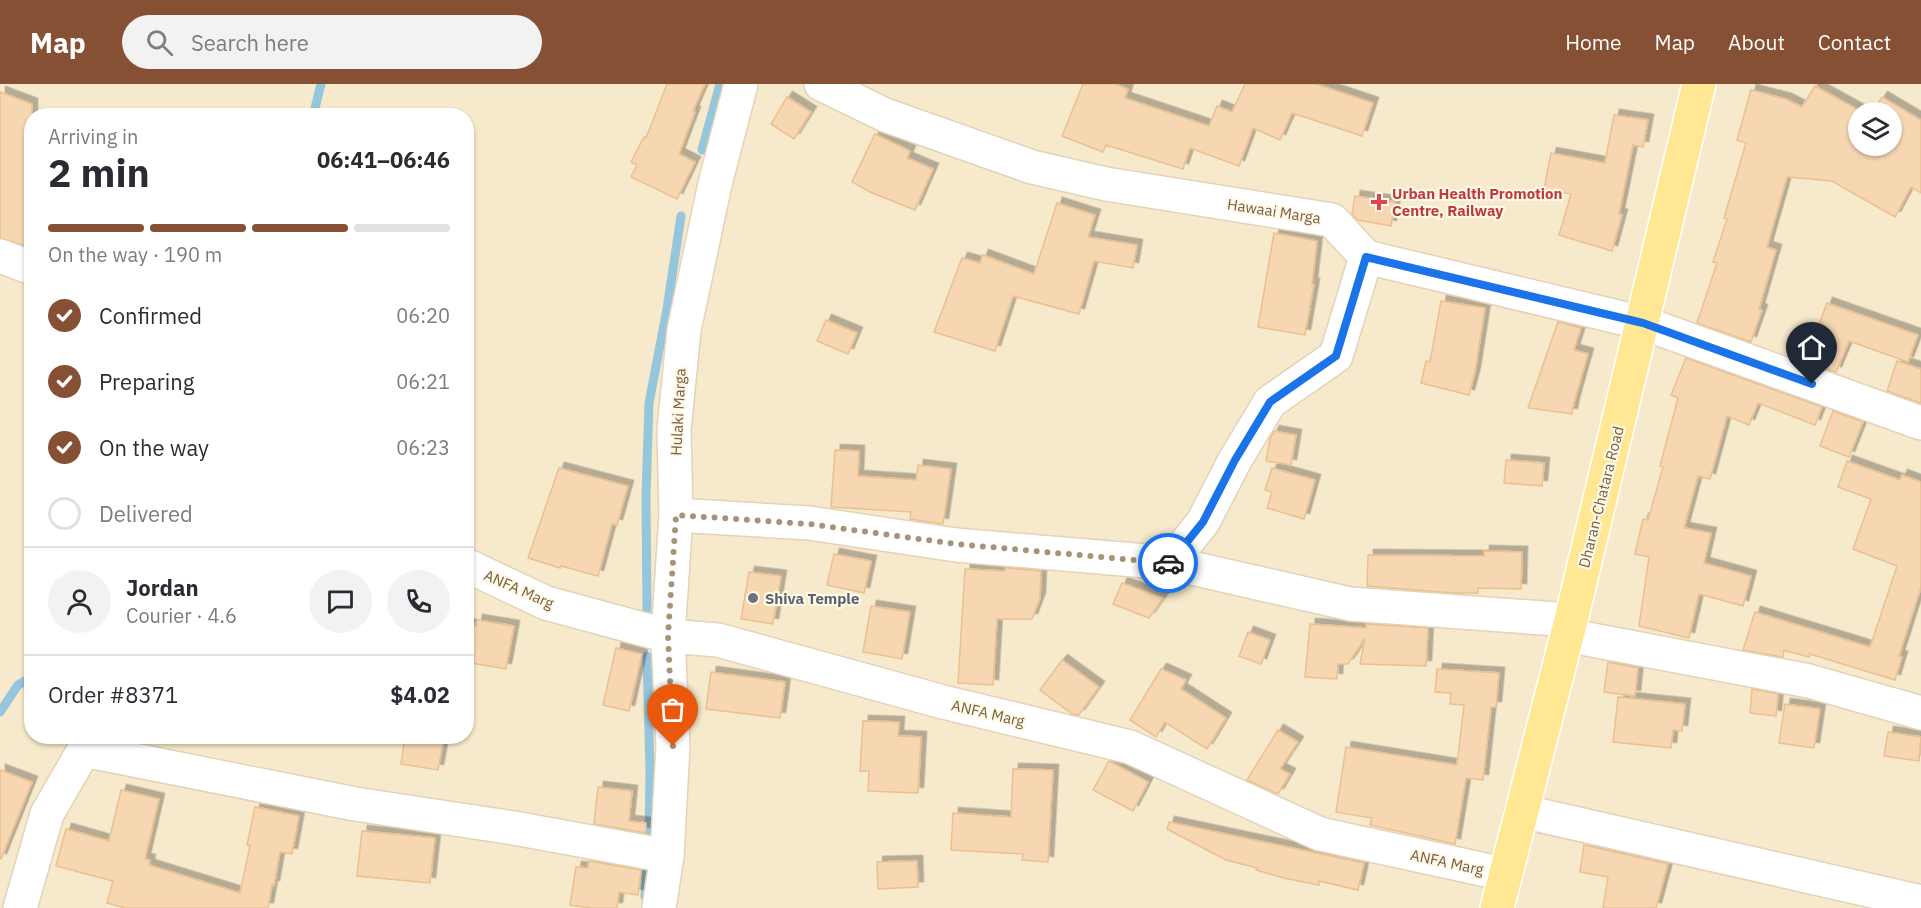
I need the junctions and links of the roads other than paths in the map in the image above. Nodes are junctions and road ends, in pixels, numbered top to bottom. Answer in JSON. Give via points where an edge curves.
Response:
{"nodes":[{"id":1,"x":741,"y":84,"type":"edge"},
{"id":2,"x":821,"y":84,"type":"edge"},
{"id":3,"x":1699,"y":84,"type":"edge"},
{"id":4,"x":0,"y":256,"type":"edge"},
{"id":5,"x":1366,"y":257,"type":"junction"},
{"id":6,"x":24,"y":265,"type":"edge"},
{"id":7,"x":1643,"y":323,"type":"junction"},
{"id":8,"x":1921,"y":423,"type":"edge"},
{"id":9,"x":676,"y":515,"type":"junction"},
{"id":10,"x":1170,"y":563,"type":"junction"},
{"id":11,"x":474,"y":569,"type":"edge"},
{"id":12,"x":1568,"y":628,"type":"junction"},
{"id":13,"x":668,"y":636,"type":"junction"},
{"id":14,"x":1921,"y":713,"type":"edge"},
{"id":15,"x":88,"y":744,"type":"edge"},
{"id":16,"x":93,"y":744,"type":"edge"},
{"id":17,"x":1521,"y":811,"type":"junction"},
{"id":18,"x":667,"y":856,"type":"junction"},
{"id":19,"x":1504,"y":874,"type":"junction"},
{"id":20,"x":1921,"y":902,"type":"edge"},
{"id":21,"x":20,"y":908,"type":"edge"},
{"id":22,"x":659,"y":908,"type":"edge"},
{"id":23,"x":1497,"y":908,"type":"edge"}],
"edges":[{"from":1,"to":9,"type":"street","name":"Hulaki Marga","via":[[684,330],[674,430]]},
{"from":2,"to":5,"type":"street","name":"Hawaai Marga","via":[[885,115],[1032,167],[1106,184],[1332,220]]},
{"from":3,"to":7,"type":"main road","name":"Dharan-Chatara Road"},
{"from":4,"to":6,"type":"street"},
{"from":5,"to":7,"type":"street"},
{"from":5,"to":10,"type":"street","via":[[1336,356],[1270,402],[1203,522]]},
{"from":7,"to":8,"type":"street"},
{"from":7,"to":12,"type":"main road","name":"Dharan-Chatara Road"},
{"from":9,"to":10,"type":"street","via":[[809,524],[956,544]]},
{"from":9,"to":13,"type":"street","name":"Hulaki Marga"},
{"from":10,"to":12,"type":"street","via":[[1350,604]]},
{"from":11,"to":13,"type":"street","name":"ANFA Marg","via":[[546,603]]},
{"from":12,"to":14,"type":"street","via":[[1809,681]]},
{"from":12,"to":17,"type":"main road","name":"Dharan-Chatara Road"},
{"from":13,"to":18,"type":"street","name":"Hulaki Marga","via":[[673,746]]},
{"from":13,"to":19,"type":"street","name":"ANFA Marg","via":[[718,640],[943,702],[1130,747],[1320,834]]},
{"from":15,"to":21,"type":"street","via":[[47,814]]},
{"from":16,"to":18,"type":"street","via":[[356,804]]},
{"from":17,"to":19,"type":"main road","name":"Dharan-Chatara Road"},
{"from":17,"to":20,"type":"street"},
{"from":18,"to":22,"type":"street","name":"Hulaki Marga"},
{"from":19,"to":23,"type":"main road","name":"Dharan-Chatara Road"}]}
